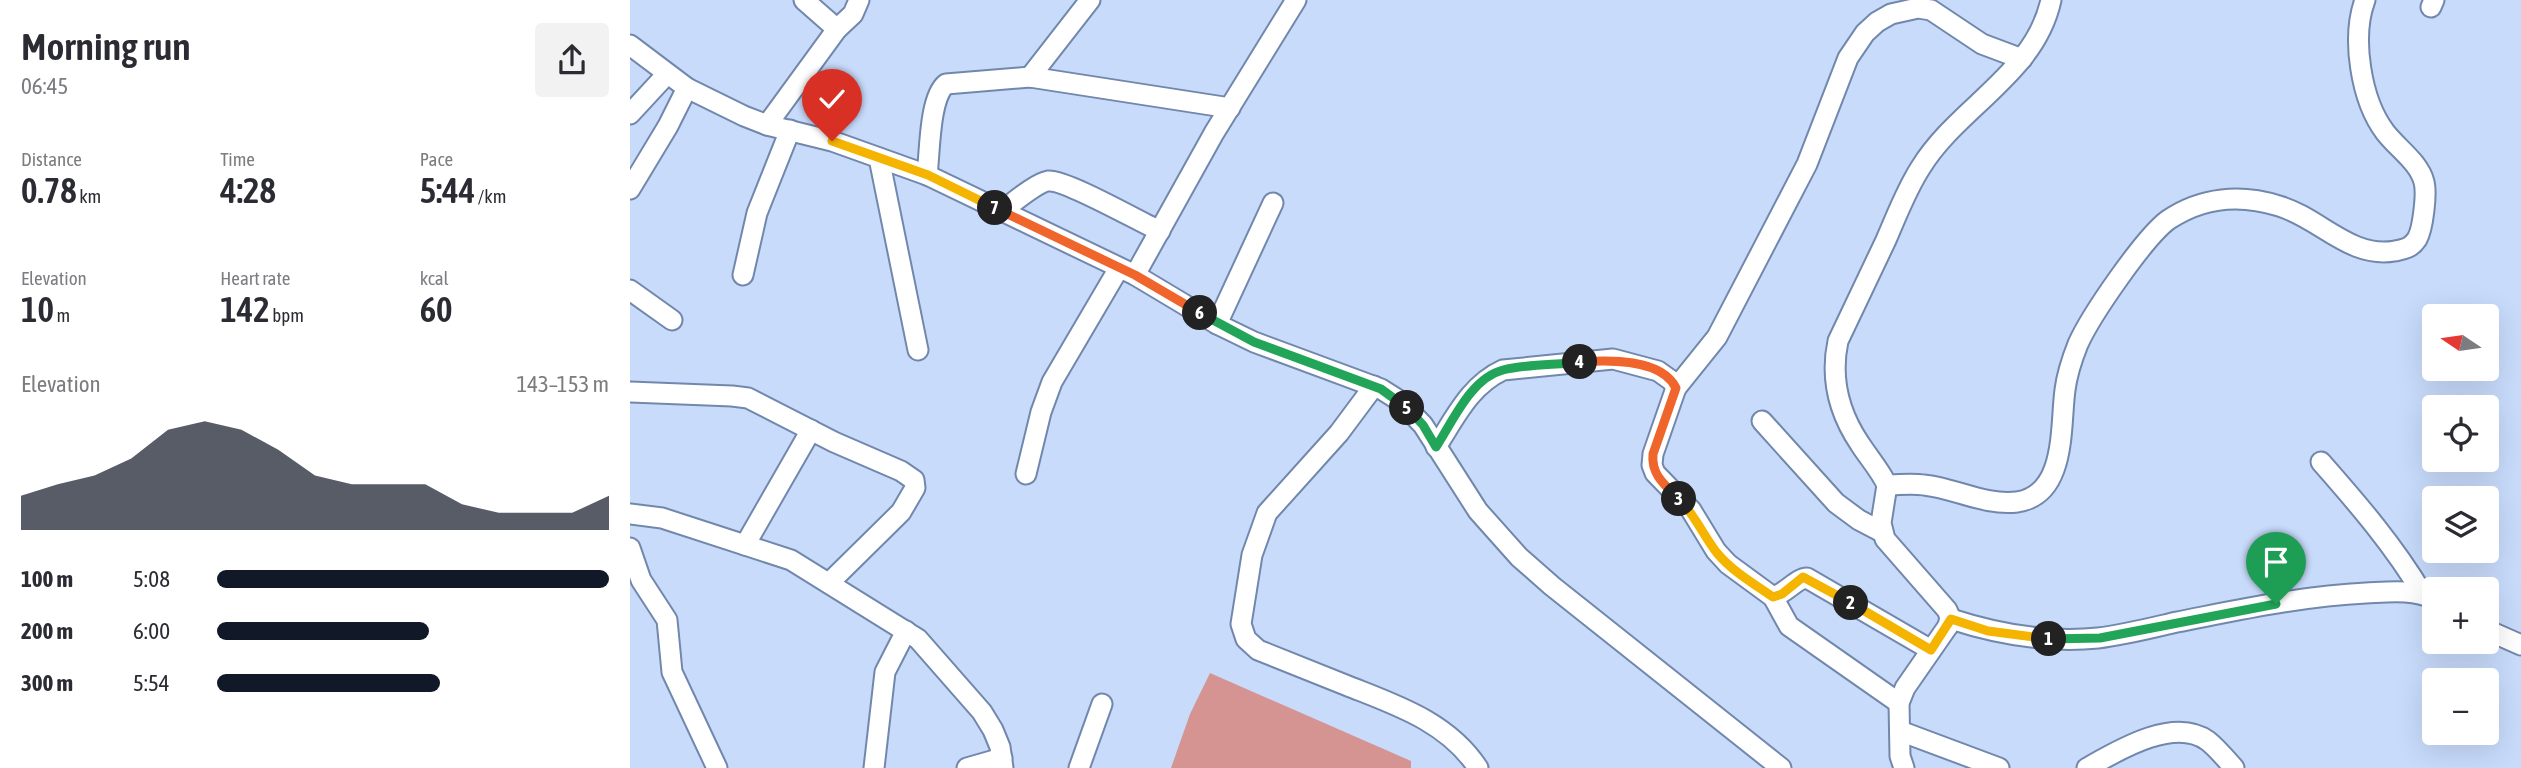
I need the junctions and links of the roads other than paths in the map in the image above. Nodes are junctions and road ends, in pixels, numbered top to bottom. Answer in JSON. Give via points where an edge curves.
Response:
{"nodes":[{"id":1,"x":804,"y":0,"type":"edge"},
{"id":2,"x":859,"y":0,"type":"edge"},
{"id":3,"x":1090,"y":0,"type":"edge"},
{"id":4,"x":1296,"y":0,"type":"edge"},
{"id":5,"x":2051,"y":0,"type":"edge"},
{"id":6,"x":2365,"y":0,"type":"edge"},
{"id":7,"x":837,"y":29,"type":"junction"},
{"id":8,"x":630,"y":45,"type":"edge"},
{"id":9,"x":2022,"y":59,"type":"junction"},
{"id":10,"x":667,"y":74,"type":"junction"},
{"id":11,"x":1030,"y":76,"type":"junction"},
{"id":12,"x":687,"y":88,"type":"junction"},
{"id":13,"x":1230,"y":108,"type":"junction"},
{"id":14,"x":630,"y":114,"type":"edge"},
{"id":15,"x":767,"y":125,"type":"junction"},
{"id":16,"x":790,"y":130,"type":"junction"},
{"id":17,"x":879,"y":158,"type":"junction"},
{"id":18,"x":928,"y":175,"type":"junction"},
{"id":19,"x":630,"y":189,"type":"edge"},
{"id":20,"x":1273,"y":203,"type":"dead end"},
{"id":21,"x":1002,"y":211,"type":"junction"},
{"id":22,"x":1160,"y":231,"type":"junction"},
{"id":23,"x":1127,"y":271,"type":"junction"},
{"id":24,"x":743,"y":275,"type":"dead end"},
{"id":25,"x":632,"y":296,"type":"edge"},
{"id":26,"x":673,"y":320,"type":"dead end"},
{"id":27,"x":1217,"y":324,"type":"junction"},
{"id":28,"x":918,"y":350,"type":"dead end"},
{"id":29,"x":1374,"y":386,"type":"junction"},
{"id":30,"x":1676,"y":388,"type":"junction"},
{"id":31,"x":630,"y":392,"type":"edge"},
{"id":32,"x":1762,"y":421,"type":"dead end"},
{"id":33,"x":811,"y":430,"type":"junction"},
{"id":34,"x":1436,"y":447,"type":"junction"},
{"id":35,"x":2321,"y":463,"type":"dead end"},
{"id":36,"x":1026,"y":474,"type":"dead end"},
{"id":37,"x":1886,"y":485,"type":"junction"},
{"id":38,"x":630,"y":514,"type":"edge"},
{"id":39,"x":1882,"y":532,"type":"junction"},
{"id":40,"x":745,"y":545,"type":"junction"},
{"id":41,"x":630,"y":548,"type":"edge"},
{"id":42,"x":829,"y":583,"type":"junction"},
{"id":43,"x":2422,"y":588,"type":"edge"},
{"id":44,"x":2422,"y":595,"type":"edge"},
{"id":45,"x":1773,"y":597,"type":"junction"},
{"id":46,"x":1948,"y":626,"type":"junction"},
{"id":47,"x":906,"y":631,"type":"junction"},
{"id":48,"x":2499,"y":635,"type":"edge"},
{"id":49,"x":2521,"y":645,"type":"edge"},
{"id":50,"x":1931,"y":650,"type":"junction"},
{"id":51,"x":1899,"y":703,"type":"junction"},
{"id":52,"x":1102,"y":704,"type":"dead end"},
{"id":53,"x":1900,"y":731,"type":"junction"},
{"id":54,"x":1002,"y":763,"type":"edge"},
{"id":55,"x":717,"y":768,"type":"edge"},
{"id":56,"x":874,"y":768,"type":"edge"},
{"id":57,"x":967,"y":768,"type":"edge"},
{"id":58,"x":1079,"y":768,"type":"edge"},
{"id":59,"x":1478,"y":768,"type":"edge"},
{"id":60,"x":1781,"y":768,"type":"edge"},
{"id":61,"x":1904,"y":768,"type":"edge"},
{"id":62,"x":1999,"y":768,"type":"edge"},
{"id":63,"x":2087,"y":768,"type":"edge"},
{"id":64,"x":2234,"y":768,"type":"edge"}],
"edges":[{"from":1,"to":7,"type":"street"},
{"from":2,"to":7,"type":"street","via":[[853,14]]},
{"from":3,"to":11,"type":"street"},
{"from":4,"to":13,"type":"street"},
{"from":5,"to":9,"type":"street"},
{"from":6,"to":37,"type":"street","via":[[2360,11],[2359,51],[2364,87],[2384,131],[2424,181],[2422,220],[2418,237],[2409,248],[2380,253],[2362,250],[2281,206],[2252,199],[2225,198],[2196,205],[2161,226],[2113,287],[2079,342],[2067,378],[2058,460],[2035,495],[2019,502],[1999,502],[1923,484]]},
{"from":7,"to":15,"type":"street"},
{"from":8,"to":10,"type":"street"},
{"from":9,"to":30,"type":"street","via":[[1982,44],[1931,10],[1891,14],[1871,28],[1848,58],[1807,164],[1717,337]]},
{"from":9,"to":37,"type":"street","via":[[1920,168],[1838,341],[1834,382],[1845,419]]},
{"from":10,"to":12,"type":"street"},
{"from":10,"to":14,"type":"street"},
{"from":11,"to":13,"type":"street"},
{"from":11,"to":18,"type":"street","via":[[946,84],[936,102]]},
{"from":12,"to":15,"type":"street"},
{"from":12,"to":19,"type":"street"},
{"from":13,"to":22,"type":"street"},
{"from":15,"to":16,"type":"street"},
{"from":16,"to":17,"type":"street"},
{"from":16,"to":24,"type":"street","via":[[757,212]]},
{"from":17,"to":18,"type":"street"},
{"from":17,"to":28,"type":"street"},
{"from":18,"to":21,"type":"street"},
{"from":20,"to":27,"type":"street"},
{"from":21,"to":22,"type":"street","via":[[1050,181]]},
{"from":21,"to":23,"type":"street"},
{"from":22,"to":23,"type":"street"},
{"from":23,"to":27,"type":"street"},
{"from":23,"to":36,"type":"street","via":[[1052,382]]},
{"from":25,"to":26,"type":"street"},
{"from":27,"to":29,"type":"street"},
{"from":29,"to":34,"type":"street","via":[[1400,401]]},
{"from":29,"to":59,"type":"street","via":[[1333,441],[1267,513],[1252,555],[1241,624],[1258,650],[1433,724],[1469,754]]},
{"from":30,"to":34,"type":"street","via":[[1658,371],[1613,359],[1503,370],[1475,388]]},
{"from":30,"to":45,"type":"street","via":[[1653,454],[1655,473],[1691,510],[1728,564]]},
{"from":31,"to":33,"type":"street","via":[[747,398]]},
{"from":32,"to":39,"type":"street","via":[[1836,503]]},
{"from":33,"to":40,"type":"street"},
{"from":33,"to":42,"type":"street","via":[[901,471],[914,480],[915,488],[901,512]]},
{"from":34,"to":60,"type":"street","via":[[1478,511],[1519,557]]},
{"from":35,"to":43,"type":"street","via":[[2359,504]]},
{"from":37,"to":39,"type":"street"},
{"from":38,"to":40,"type":"street","via":[[662,518]]},
{"from":39,"to":46,"type":"street","via":[[1947,610]]},
{"from":40,"to":42,"type":"street","via":[[791,560]]},
{"from":41,"to":55,"type":"street","via":[[641,580],[667,620],[672,672]]},
{"from":42,"to":47,"type":"street"},
{"from":44,"to":46,"type":"street","via":[[2331,595],[2100,638],[2023,638],[1951,619]]},
{"from":45,"to":50,"type":"street","via":[[1807,578]]},
{"from":45,"to":51,"type":"street","via":[[1789,626]]},
{"from":46,"to":50,"type":"street"},
{"from":47,"to":54,"type":"street","via":[[982,712],[993,730]]},
{"from":47,"to":56,"type":"street","via":[[885,672]]},
{"from":48,"to":49,"type":"street"},
{"from":50,"to":51,"type":"street"},
{"from":51,"to":53,"type":"street"},
{"from":52,"to":58,"type":"street"},
{"from":53,"to":61,"type":"street"},
{"from":53,"to":62,"type":"street"},
{"from":54,"to":57,"type":"street"},
{"from":63,"to":64,"type":"street","via":[[2124,747],[2181,732],[2206,740]]}]}
